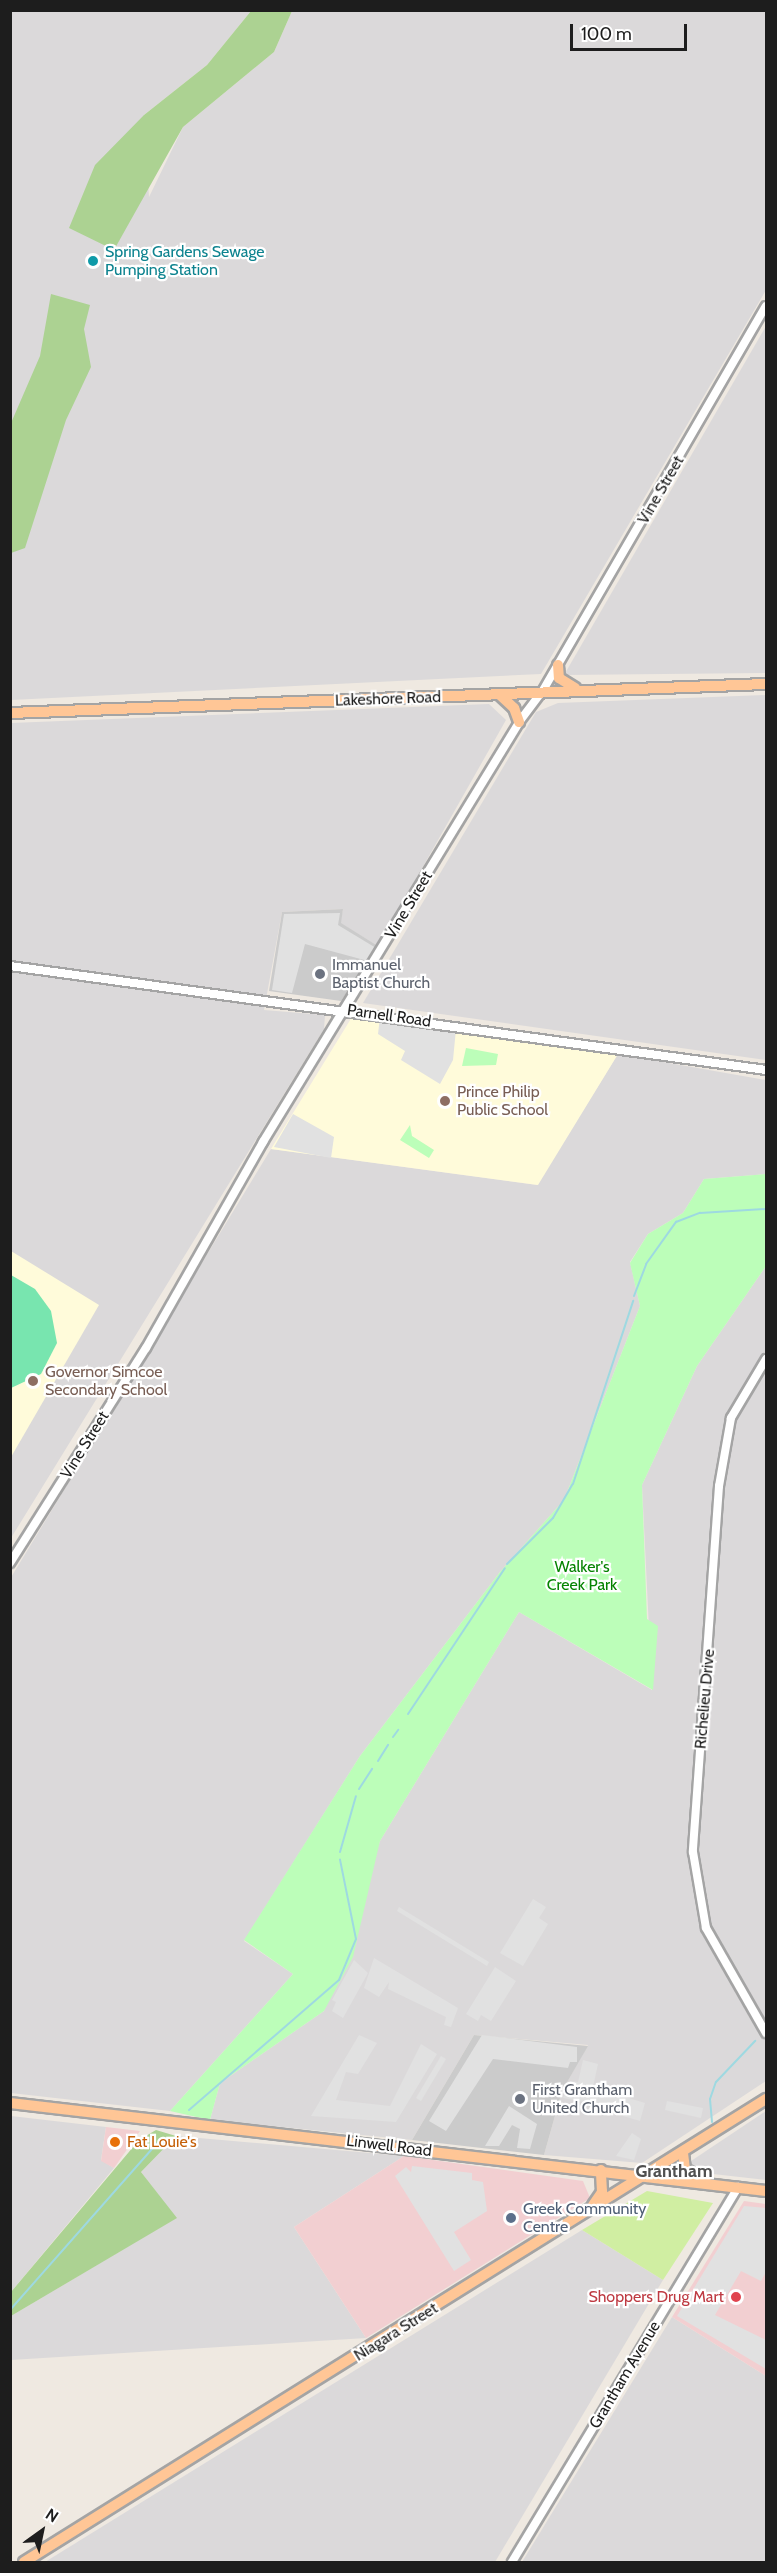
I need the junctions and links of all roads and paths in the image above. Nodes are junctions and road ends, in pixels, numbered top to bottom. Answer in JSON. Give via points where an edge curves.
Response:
{"nodes":[{"id":1,"x":766,"y":306,"type":"edge"},
{"id":2,"x":558,"y":665,"type":"junction"},
{"id":3,"x":766,"y":684,"type":"edge"},
{"id":4,"x":581,"y":690,"type":"junction"},
{"id":5,"x":542,"y":692,"type":"junction"},
{"id":6,"x":499,"y":694,"type":"junction"},
{"id":7,"x":10,"y":713,"type":"edge"},
{"id":8,"x":519,"y":722,"type":"junction"},
{"id":9,"x":10,"y":966,"type":"edge"},
{"id":10,"x":344,"y":1010,"type":"junction"},
{"id":11,"x":766,"y":1070,"type":"edge"},
{"id":12,"x":766,"y":1359,"type":"edge"},
{"id":13,"x":10,"y":1563,"type":"edge"},
{"id":14,"x":766,"y":2033,"type":"edge"},
{"id":15,"x":766,"y":2099,"type":"edge"},
{"id":16,"x":10,"y":2103,"type":"edge"},
{"id":17,"x":682,"y":2153,"type":"junction"},
{"id":18,"x":601,"y":2170,"type":"junction"},
{"id":19,"x":644,"y":2177,"type":"junction"},
{"id":20,"x":714,"y":2184,"type":"junction"},
{"id":21,"x":738,"y":2187,"type":"junction"},
{"id":22,"x":766,"y":2191,"type":"edge"},
{"id":23,"x":590,"y":2211,"type":"junction"},
{"id":24,"x":24,"y":2562,"type":"edge"},
{"id":25,"x":512,"y":2562,"type":"edge"}],
"edges":[{"from":1,"to":2,"type":"street","name":"Vine Street"},
{"from":2,"to":4,"type":"main road","via":[[564,685]]},
{"from":2,"to":5,"type":"street","name":"Vine Street"},
{"from":3,"to":4,"type":"main road","name":"Lakeshore Road"},
{"from":4,"to":5,"type":"main road","name":"Lakeshore Road"},
{"from":5,"to":6,"type":"main road","name":"Lakeshore Road"},
{"from":5,"to":8,"type":"street","name":"Vine Street"},
{"from":6,"to":7,"type":"main road","name":"Lakeshore Road"},
{"from":6,"to":8,"type":"main road","via":[[514,708]]},
{"from":8,"to":10,"type":"street","name":"Vine Street"},
{"from":9,"to":10,"type":"street","name":"Parnell Road"},
{"from":10,"to":11,"type":"street","name":"Parnell Road"},
{"from":10,"to":13,"type":"street","name":"Vine Street","via":[[146,1348]]},
{"from":12,"to":14,"type":"street","name":"Richelieu Drive","via":[[731,1418],[718,1486],[693,1852],[706,1928]]},
{"from":15,"to":17,"type":"main road","name":"Niagara Street"},
{"from":16,"to":18,"type":"main road","name":"Linwell Road"},
{"from":17,"to":19,"type":"main road","name":"Niagara Street"},
{"from":17,"to":20,"type":"main road","via":[[685,2169]]},
{"from":18,"to":19,"type":"main road","name":"Linwell Road"},
{"from":18,"to":23,"type":"main road","via":[[602,2192]]},
{"from":19,"to":20,"type":"main road","name":"Linwell Road"},
{"from":19,"to":23,"type":"main road","name":"Niagara Street"},
{"from":20,"to":21,"type":"main road","name":"Linwell Road"},
{"from":21,"to":22,"type":"main road","name":"Linwell Road"},
{"from":21,"to":25,"type":"street","name":"Grantham Avenue"},
{"from":23,"to":24,"type":"main road","name":"Niagara Street"}]}
